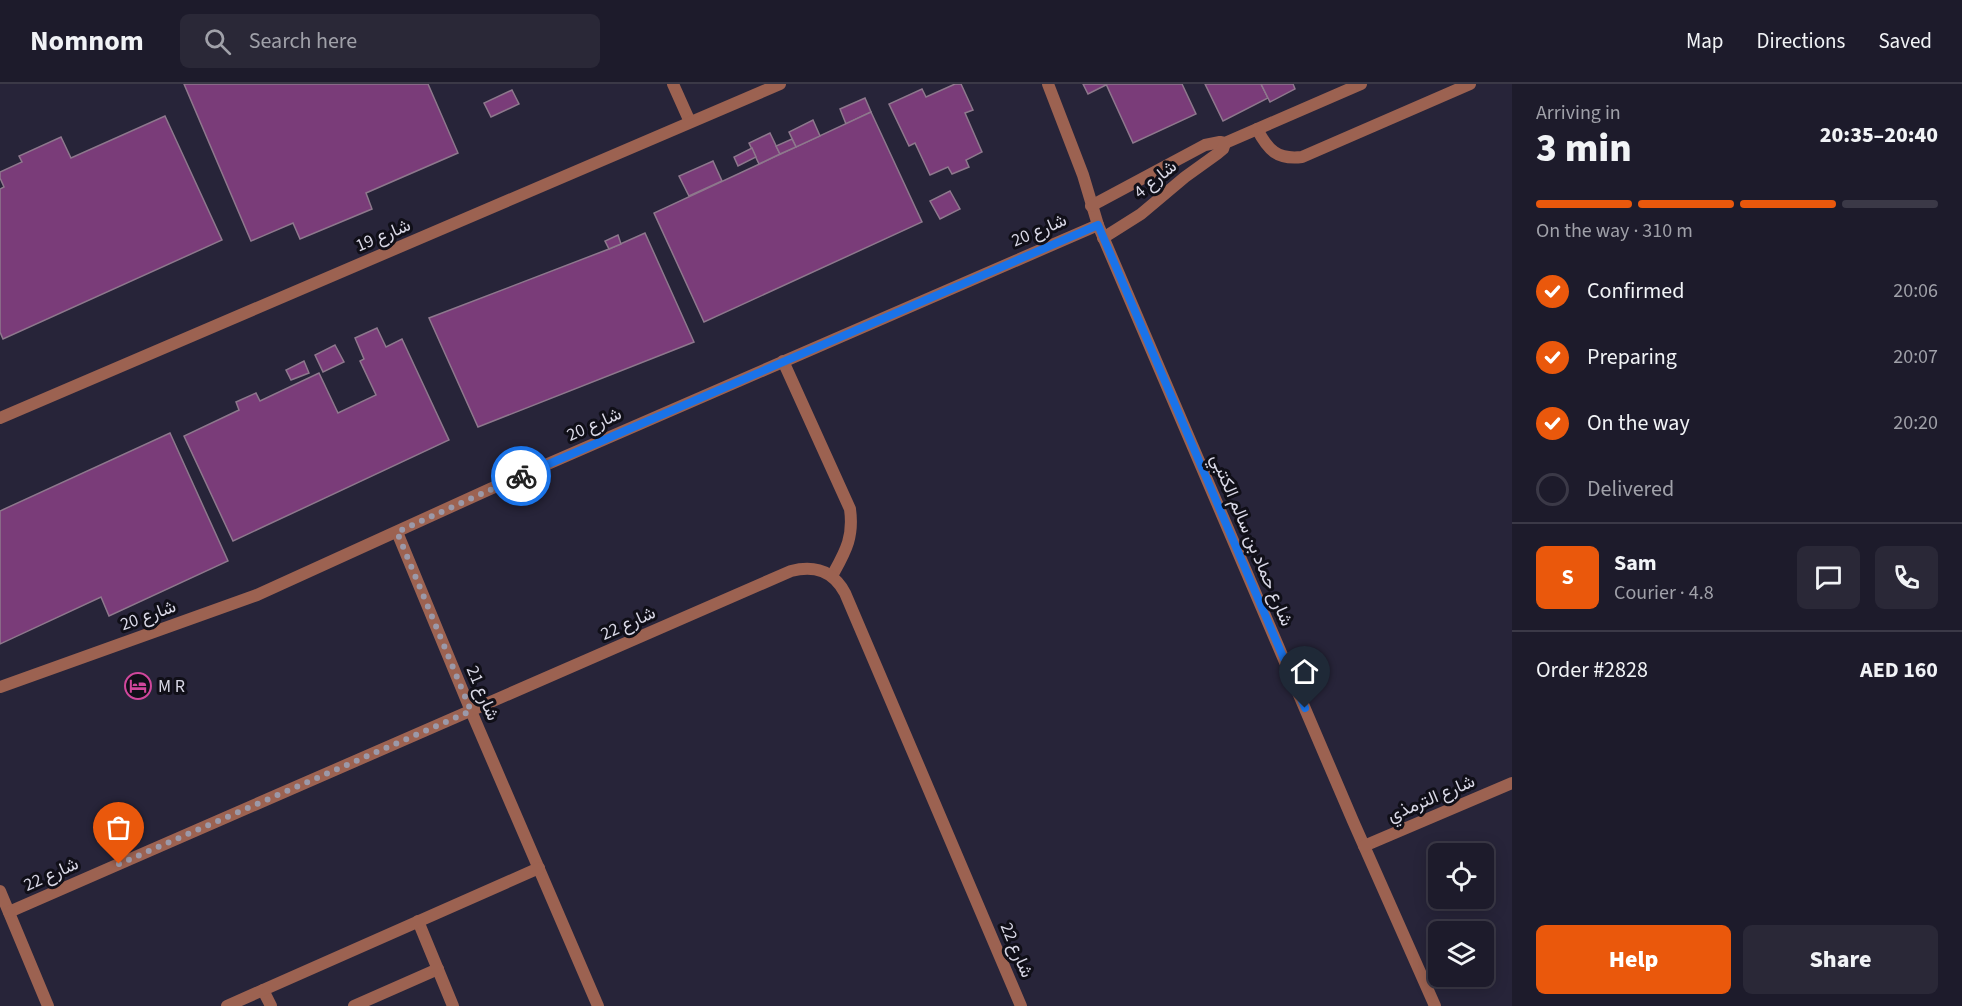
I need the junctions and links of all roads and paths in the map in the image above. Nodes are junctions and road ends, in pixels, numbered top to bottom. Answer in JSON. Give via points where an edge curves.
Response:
{"nodes":[{"id":1,"x":673,"y":84,"type":"edge"},
{"id":2,"x":780,"y":84,"type":"edge"},
{"id":3,"x":1048,"y":84,"type":"edge"},
{"id":4,"x":1361,"y":84,"type":"edge"},
{"id":5,"x":1470,"y":84,"type":"edge"},
{"id":6,"x":690,"y":122,"type":"junction"},
{"id":7,"x":1257,"y":129,"type":"junction"},
{"id":8,"x":1225,"y":143,"type":"junction"},
{"id":9,"x":1091,"y":206,"type":"junction"},
{"id":10,"x":1098,"y":225,"type":"junction"},
{"id":11,"x":1103,"y":238,"type":"junction"},
{"id":12,"x":783,"y":361,"type":"junction"},
{"id":13,"x":0,"y":418,"type":"edge"},
{"id":14,"x":397,"y":532,"type":"junction"},
{"id":15,"x":832,"y":576,"type":"junction"},
{"id":16,"x":0,"y":687,"type":"edge"},
{"id":17,"x":471,"y":711,"type":"junction"},
{"id":18,"x":1512,"y":783,"type":"edge"},
{"id":19,"x":1364,"y":846,"type":"junction"},
{"id":20,"x":538,"y":868,"type":"junction"},
{"id":21,"x":0,"y":891,"type":"edge"},
{"id":22,"x":9,"y":912,"type":"junction"},
{"id":23,"x":418,"y":921,"type":"junction"},
{"id":24,"x":438,"y":969,"type":"junction"},
{"id":25,"x":263,"y":990,"type":"junction"},
{"id":26,"x":48,"y":1006,"type":"edge"},
{"id":27,"x":227,"y":1006,"type":"edge"},
{"id":28,"x":271,"y":1006,"type":"edge"},
{"id":29,"x":354,"y":1006,"type":"edge"},
{"id":30,"x":453,"y":1006,"type":"edge"},
{"id":31,"x":598,"y":1006,"type":"edge"},
{"id":32,"x":1021,"y":1006,"type":"edge"},
{"id":33,"x":1435,"y":1006,"type":"edge"}],
"edges":[{"from":1,"to":6,"type":"street"},
{"from":2,"to":6,"type":"street","name":"شارع 19"},
{"from":3,"to":9,"type":"street","name":"شارع حماد بن سالم الكتبي"},
{"from":4,"to":7,"type":"street","name":"شارع 4"},
{"from":5,"to":7,"type":"street","via":[[1302,157],[1276,154]]},
{"from":6,"to":13,"type":"street","name":"شارع 19"},
{"from":7,"to":8,"type":"street","name":"شارع 4"},
{"from":8,"to":9,"type":"street","name":"شارع 4","via":[[1205,145]]},
{"from":8,"to":11,"type":"street","name":"شارع 4","via":[[1223,149],[1141,214]]},
{"from":9,"to":10,"type":"street","name":"شارع حماد بن سالم الكتبي"},
{"from":10,"to":11,"type":"street","name":"شارع حماد بن سالم الكتبي"},
{"from":10,"to":12,"type":"street","name":"شارع 20"},
{"from":11,"to":19,"type":"street","name":"شارع حماد بن سالم الكتبي"},
{"from":12,"to":14,"type":"street","name":"شارع 20"},
{"from":12,"to":15,"type":"street","via":[[850,509],[850,538]]},
{"from":14,"to":16,"type":"street","name":"شارع 20","via":[[257,595]]},
{"from":14,"to":17,"type":"street","name":"شارع 21"},
{"from":15,"to":17,"type":"street","name":"شارع 22","via":[[813,568],[791,571]]},
{"from":15,"to":32,"type":"street","name":"شارع 22","via":[[845,593]]},
{"from":17,"to":20,"type":"street","name":"شارع 21"},
{"from":17,"to":22,"type":"street","name":"شارع 22"},
{"from":18,"to":19,"type":"street","name":"شارع الترمذي"},
{"from":19,"to":33,"type":"street","name":"شارع حماد بن سالم الكتبي"},
{"from":20,"to":23,"type":"street"},
{"from":20,"to":31,"type":"street","name":"شارع 21"},
{"from":21,"to":22,"type":"street","name":"شارع 22"},
{"from":22,"to":26,"type":"street","name":"شارع 22"},
{"from":23,"to":24,"type":"street"},
{"from":23,"to":25,"type":"street"},
{"from":24,"to":29,"type":"street"},
{"from":24,"to":30,"type":"street"},
{"from":25,"to":27,"type":"street"},
{"from":25,"to":28,"type":"street"}]}
